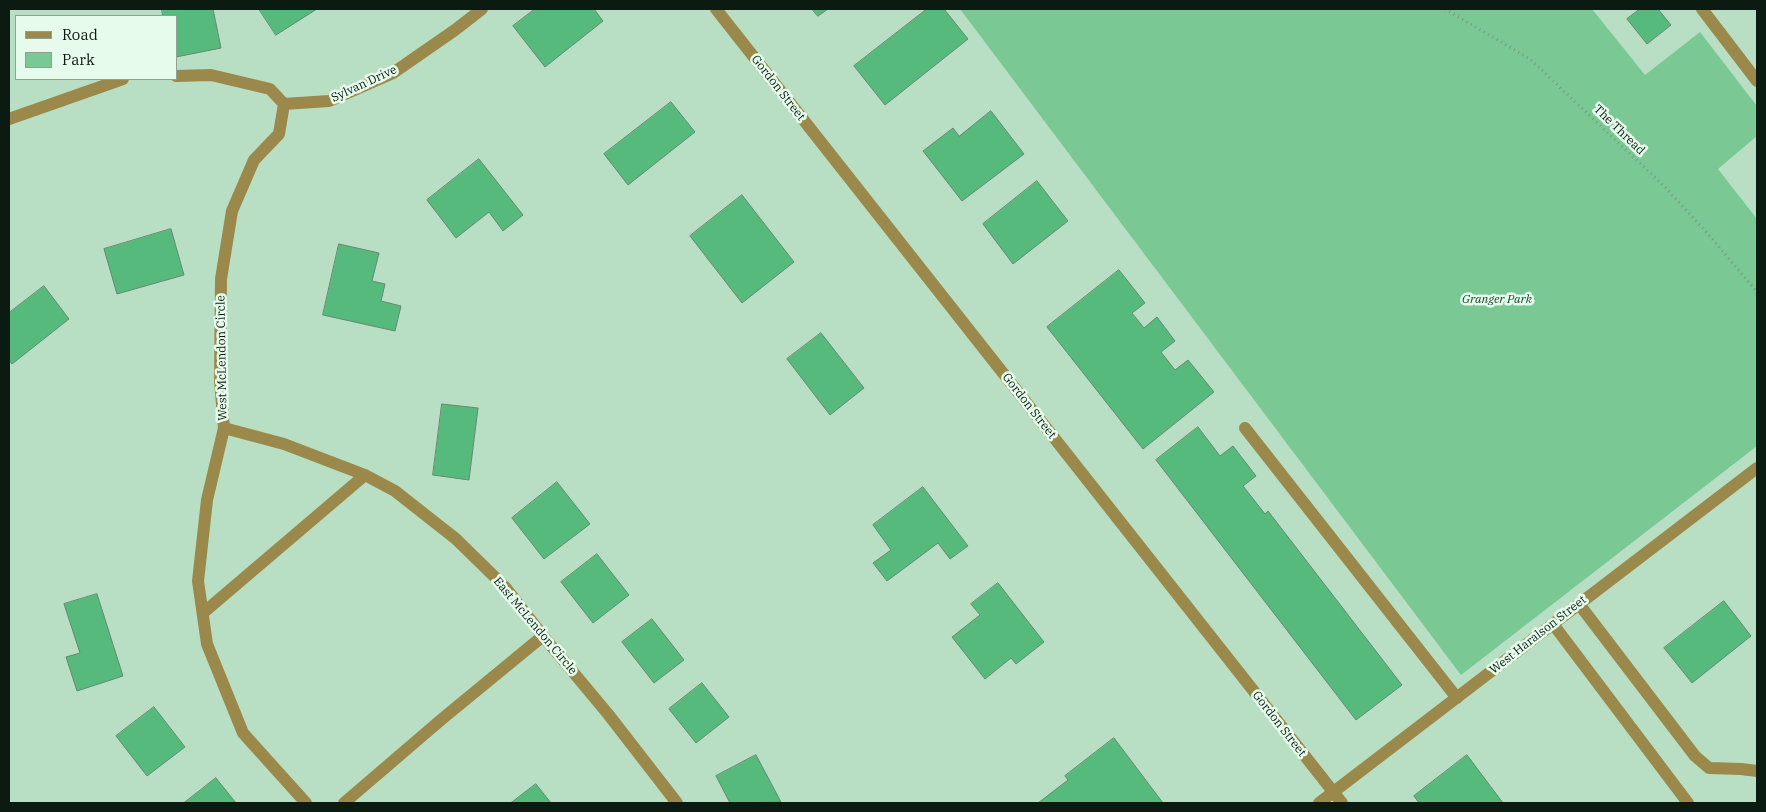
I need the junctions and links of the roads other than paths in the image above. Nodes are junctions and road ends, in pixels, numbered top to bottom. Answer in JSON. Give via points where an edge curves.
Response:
{"nodes":[{"id":1,"x":482,"y":9,"type":"edge"},
{"id":2,"x":716,"y":9,"type":"edge"},
{"id":3,"x":1702,"y":9,"type":"edge"},
{"id":4,"x":178,"y":76,"type":"edge"},
{"id":5,"x":120,"y":80,"type":"edge"},
{"id":6,"x":1757,"y":81,"type":"edge"},
{"id":7,"x":284,"y":104,"type":"junction"},
{"id":8,"x":9,"y":119,"type":"edge"},
{"id":9,"x":224,"y":428,"type":"junction"},
{"id":10,"x":1245,"y":428,"type":"dead end"},
{"id":11,"x":1757,"y":468,"type":"edge"},
{"id":12,"x":365,"y":475,"type":"junction"},
{"id":13,"x":1580,"y":604,"type":"junction"},
{"id":14,"x":202,"y":613,"type":"junction"},
{"id":15,"x":1554,"y":624,"type":"junction"},
{"id":16,"x":543,"y":636,"type":"junction"},
{"id":17,"x":1457,"y":698,"type":"junction"},
{"id":18,"x":1757,"y":772,"type":"edge"},
{"id":19,"x":1333,"y":793,"type":"junction"},
{"id":20,"x":306,"y":803,"type":"edge"},
{"id":21,"x":344,"y":803,"type":"edge"},
{"id":22,"x":677,"y":803,"type":"edge"},
{"id":23,"x":1320,"y":803,"type":"edge"},
{"id":24,"x":1342,"y":803,"type":"edge"},
{"id":25,"x":1688,"y":803,"type":"edge"}],
"edges":[{"from":1,"to":7,"type":"street","name":"Sylvan Drive","via":[[392,73],[329,101]]},
{"from":2,"to":19,"type":"street","name":"Gordon Street"},
{"from":3,"to":6,"type":"street"},
{"from":4,"to":7,"type":"street","via":[[211,75],[270,89]]},
{"from":5,"to":8,"type":"street"},
{"from":7,"to":9,"type":"street","name":"West McLendon Circle","via":[[279,134],[254,160],[232,211],[221,279],[220,380]]},
{"from":9,"to":12,"type":"street","name":"East McLendon Circle","via":[[284,444]]},
{"from":9,"to":14,"type":"street","name":"West McLendon Circle","via":[[207,500],[198,581]]},
{"from":10,"to":17,"type":"street"},
{"from":11,"to":13,"type":"street","name":"West Haralson Street"},
{"from":12,"to":14,"type":"street"},
{"from":12,"to":16,"type":"street","name":"East McLendon Circle","via":[[395,491],[456,538],[505,587]]},
{"from":13,"to":15,"type":"street","name":"West Haralson Street"},
{"from":13,"to":18,"type":"street","via":[[1695,756],[1709,768]]},
{"from":14,"to":20,"type":"street","name":"West McLendon Circle","via":[[206,644],[243,734]]},
{"from":15,"to":17,"type":"street","name":"West Haralson Street"},
{"from":15,"to":25,"type":"street"},
{"from":16,"to":21,"type":"street"},
{"from":16,"to":22,"type":"street","name":"East McLendon Circle"},
{"from":17,"to":19,"type":"street","name":"West Haralson Street"},
{"from":19,"to":23,"type":"street","name":"West Haralson Street"},
{"from":19,"to":24,"type":"street","name":"Gordon Street"}]}
